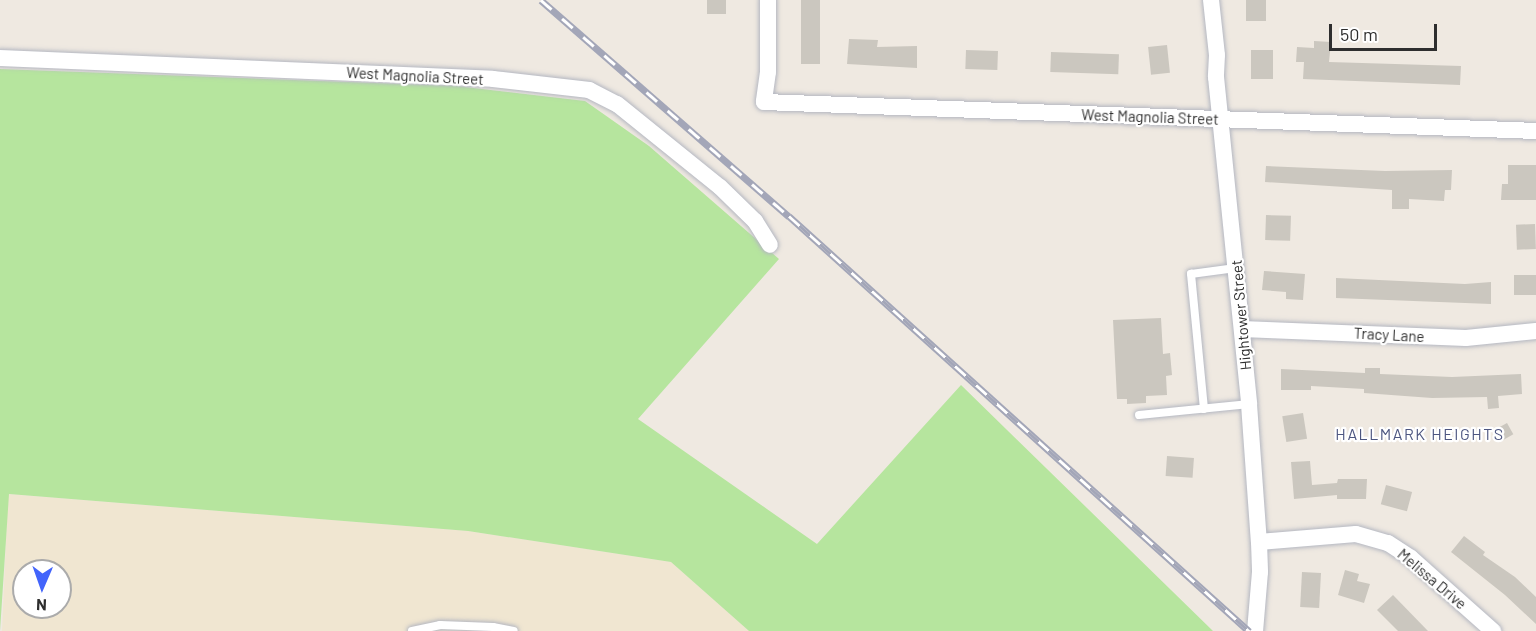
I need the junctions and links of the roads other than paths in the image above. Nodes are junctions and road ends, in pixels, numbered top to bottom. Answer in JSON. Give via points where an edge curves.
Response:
{"nodes":[{"id":1,"x":768,"y":0,"type":"edge"},
{"id":2,"x":1211,"y":0,"type":"edge"},
{"id":3,"x":0,"y":58,"type":"edge"},
{"id":4,"x":1222,"y":118,"type":"junction"},
{"id":5,"x":1536,"y":131,"type":"edge"},
{"id":6,"x":770,"y":245,"type":"dead end"},
{"id":7,"x":1236,"y":268,"type":"junction"},
{"id":8,"x":1242,"y":329,"type":"junction"},
{"id":9,"x":1536,"y":331,"type":"edge"},
{"id":10,"x":1249,"y":404,"type":"junction"},
{"id":11,"x":1203,"y":409,"type":"junction"},
{"id":12,"x":1139,"y":415,"type":"dead end"},
{"id":13,"x":1259,"y":542,"type":"junction"},
{"id":14,"x":412,"y":631,"type":"edge"},
{"id":15,"x":514,"y":631,"type":"edge"},
{"id":16,"x":1255,"y":631,"type":"edge"},
{"id":17,"x":1493,"y":631,"type":"edge"}],
"edges":[{"from":1,"to":4,"type":"street","name":"West Magnolia Street","via":[[764,102]]},
{"from":2,"to":4,"type":"street","name":"Hightower Street"},
{"from":3,"to":6,"type":"street","name":"West Magnolia Street","via":[[493,79],[590,90],[617,104],[720,188],[755,221]]},
{"from":4,"to":5,"type":"street","name":"West Magnolia Street"},
{"from":4,"to":7,"type":"street","name":"Hightower Street"},
{"from":7,"to":8,"type":"street","name":"Hightower Street"},
{"from":7,"to":11,"type":"lane","via":[[1191,274]]},
{"from":8,"to":9,"type":"street","name":"Tracy Lane","via":[[1466,338]]},
{"from":8,"to":10,"type":"street","name":"Hightower Street"},
{"from":10,"to":11,"type":"lane"},
{"from":10,"to":13,"type":"street","name":"Hightower Street"},
{"from":11,"to":12,"type":"lane"},
{"from":13,"to":16,"type":"street","name":"Hightower Street"},
{"from":13,"to":17,"type":"street","name":"Melissa Drive","via":[[1356,534],[1388,543],[1411,558]]},
{"from":14,"to":15,"type":"lane","via":[[440,625]]}]}
